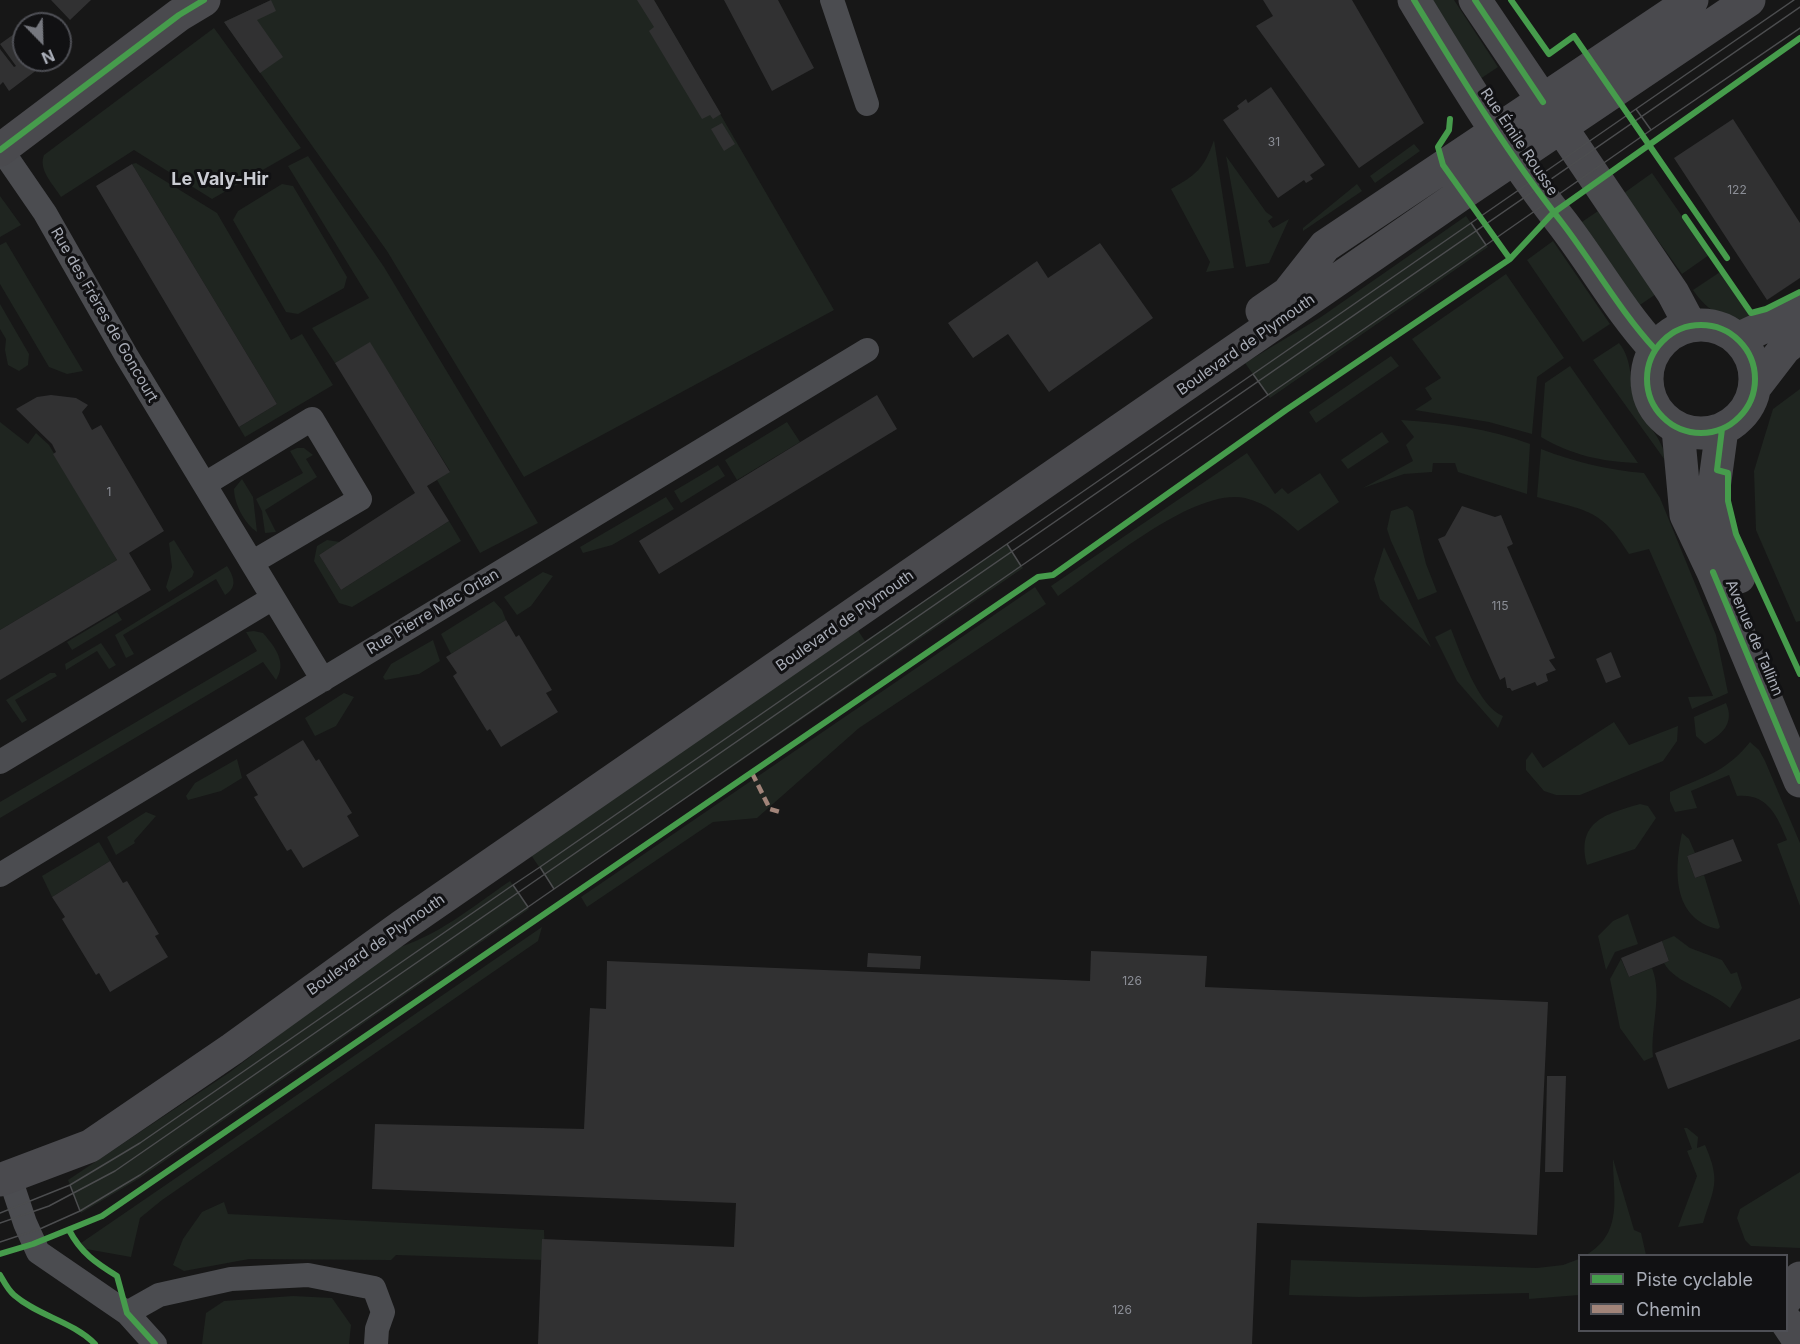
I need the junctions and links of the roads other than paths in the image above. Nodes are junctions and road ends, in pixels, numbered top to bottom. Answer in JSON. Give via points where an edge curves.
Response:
{"nodes":[{"id":1,"x":831,"y":0,"type":"edge"},
{"id":2,"x":1414,"y":0,"type":"edge"},
{"id":3,"x":1475,"y":0,"type":"edge"},
{"id":4,"x":1692,"y":0,"type":"edge"},
{"id":5,"x":1749,"y":0,"type":"edge"},
{"id":6,"x":183,"y":5,"type":"edge"},
{"id":7,"x":1543,"y":102,"type":"junction"},
{"id":8,"x":867,"y":104,"type":"dead end"},
{"id":9,"x":1561,"y":128,"type":"junction"},
{"id":10,"x":1495,"y":131,"type":"junction"},
{"id":11,"x":0,"y":149,"type":"edge"},
{"id":12,"x":1515,"y":160,"type":"junction"},
{"id":13,"x":1800,"y":310,"type":"edge"},
{"id":14,"x":1690,"y":325,"type":"junction"},
{"id":15,"x":1785,"y":330,"type":"edge"},
{"id":16,"x":1738,"y":339,"type":"junction"},
{"id":17,"x":1655,"y":349,"type":"junction"},
{"id":18,"x":867,"y":350,"type":"dead end"},
{"id":19,"x":1755,"y":387,"type":"junction"},
{"id":20,"x":1678,"y":429,"type":"junction"},
{"id":21,"x":1722,"y":429,"type":"junction"},
{"id":22,"x":205,"y":484,"type":"junction"},
{"id":23,"x":253,"y":562,"type":"junction"},
{"id":24,"x":273,"y":598,"type":"junction"},
{"id":25,"x":323,"y":680,"type":"junction"},
{"id":26,"x":743,"y":692,"type":"junction"},
{"id":27,"x":1800,"y":722,"type":"edge"},
{"id":28,"x":0,"y":762,"type":"edge"},
{"id":29,"x":1800,"y":781,"type":"edge"},
{"id":30,"x":0,"y":874,"type":"edge"},
{"id":31,"x":5,"y":1179,"type":"edge"},
{"id":32,"x":1800,"y":1278,"type":"edge"},
{"id":33,"x":1788,"y":1296,"type":"edge"},
{"id":34,"x":127,"y":1312,"type":"junction"},
{"id":35,"x":1788,"y":1324,"type":"edge"},
{"id":36,"x":1800,"y":1342,"type":"edge"},
{"id":37,"x":155,"y":1344,"type":"edge"},
{"id":38,"x":376,"y":1344,"type":"edge"}],
"edges":[{"from":1,"to":8,"type":"street"},
{"from":2,"to":10,"type":"main road","name":"Rue Émile Rousse"},
{"from":3,"to":7,"type":"main road"},
{"from":4,"to":7,"type":"main road","name":"Boulevard de Plymouth"},
{"from":5,"to":9,"type":"main road","name":"Boulevard de Plymouth"},
{"from":6,"to":11,"type":"main road"},
{"from":7,"to":9,"type":"main road"},
{"from":7,"to":10,"type":"main road","name":"Boulevard de Plymouth"},
{"from":9,"to":12,"type":"main road","name":"Boulevard de Plymouth"},
{"from":9,"to":14,"type":"main road","via":[[1673,293]]},
{"from":10,"to":12,"type":"main road","name":"Rue Émile Rousse"},
{"from":10,"to":26,"type":"main road","name":"Boulevard de Plymouth","via":[[1325,246],[1288,293],[959,524]]},
{"from":11,"to":22,"type":"street","name":"Rue des Frères de Goncourt","via":[[45,213]]},
{"from":12,"to":17,"type":"main road","name":"Rue Émile Rousse","via":[[1630,322]]},
{"from":12,"to":26,"type":"main road","name":"Boulevard de Plymouth"},
{"from":13,"to":15,"type":"main road"},
{"from":14,"to":16,"type":"main road","via":[[1707,324]]},
{"from":14,"to":17,"type":"main road","via":[[1670,334]]},
{"from":15,"to":16,"type":"main road"},
{"from":15,"to":19,"type":"main road","via":[[1785,348]]},
{"from":16,"to":19,"type":"main road","via":[[1749,352],[1755,369]]},
{"from":17,"to":20,"type":"main road","via":[[1647,376],[1652,403]]},
{"from":18,"to":25,"type":"street","name":"Rue Pierre Mac Orlan"},
{"from":19,"to":21,"type":"main road","via":[[1749,405],[1738,419]]},
{"from":20,"to":21,"type":"main road","via":[[1700,434]]},
{"from":20,"to":29,"type":"main road","name":"Avenue de Tallinn","via":[[1686,515]]},
{"from":21,"to":27,"type":"main road","name":"Avenue de Tallinn","via":[[1711,510]]},
{"from":22,"to":23,"type":"street","name":"Rue des Frères de Goncourt"},
{"from":22,"to":23,"type":"street","via":[[312,419],[360,499]]},
{"from":23,"to":24,"type":"street","name":"Rue des Frères de Goncourt"},
{"from":24,"to":25,"type":"street","name":"Rue des Frères de Goncourt"},
{"from":24,"to":28,"type":"street"},
{"from":25,"to":30,"type":"street","name":"Rue Pierre Mac Orlan"},
{"from":26,"to":31,"type":"main road","name":"Boulevard de Plymouth","via":[[90,1146]]},
{"from":31,"to":34,"type":"street","via":[[38,1252]]},
{"from":32,"to":33,"type":"main road"},
{"from":34,"to":37,"type":"street"},
{"from":34,"to":38,"type":"street","via":[[159,1295],[231,1279],[308,1275],[375,1288],[383,1312]]},
{"from":35,"to":36,"type":"main road"}]}
